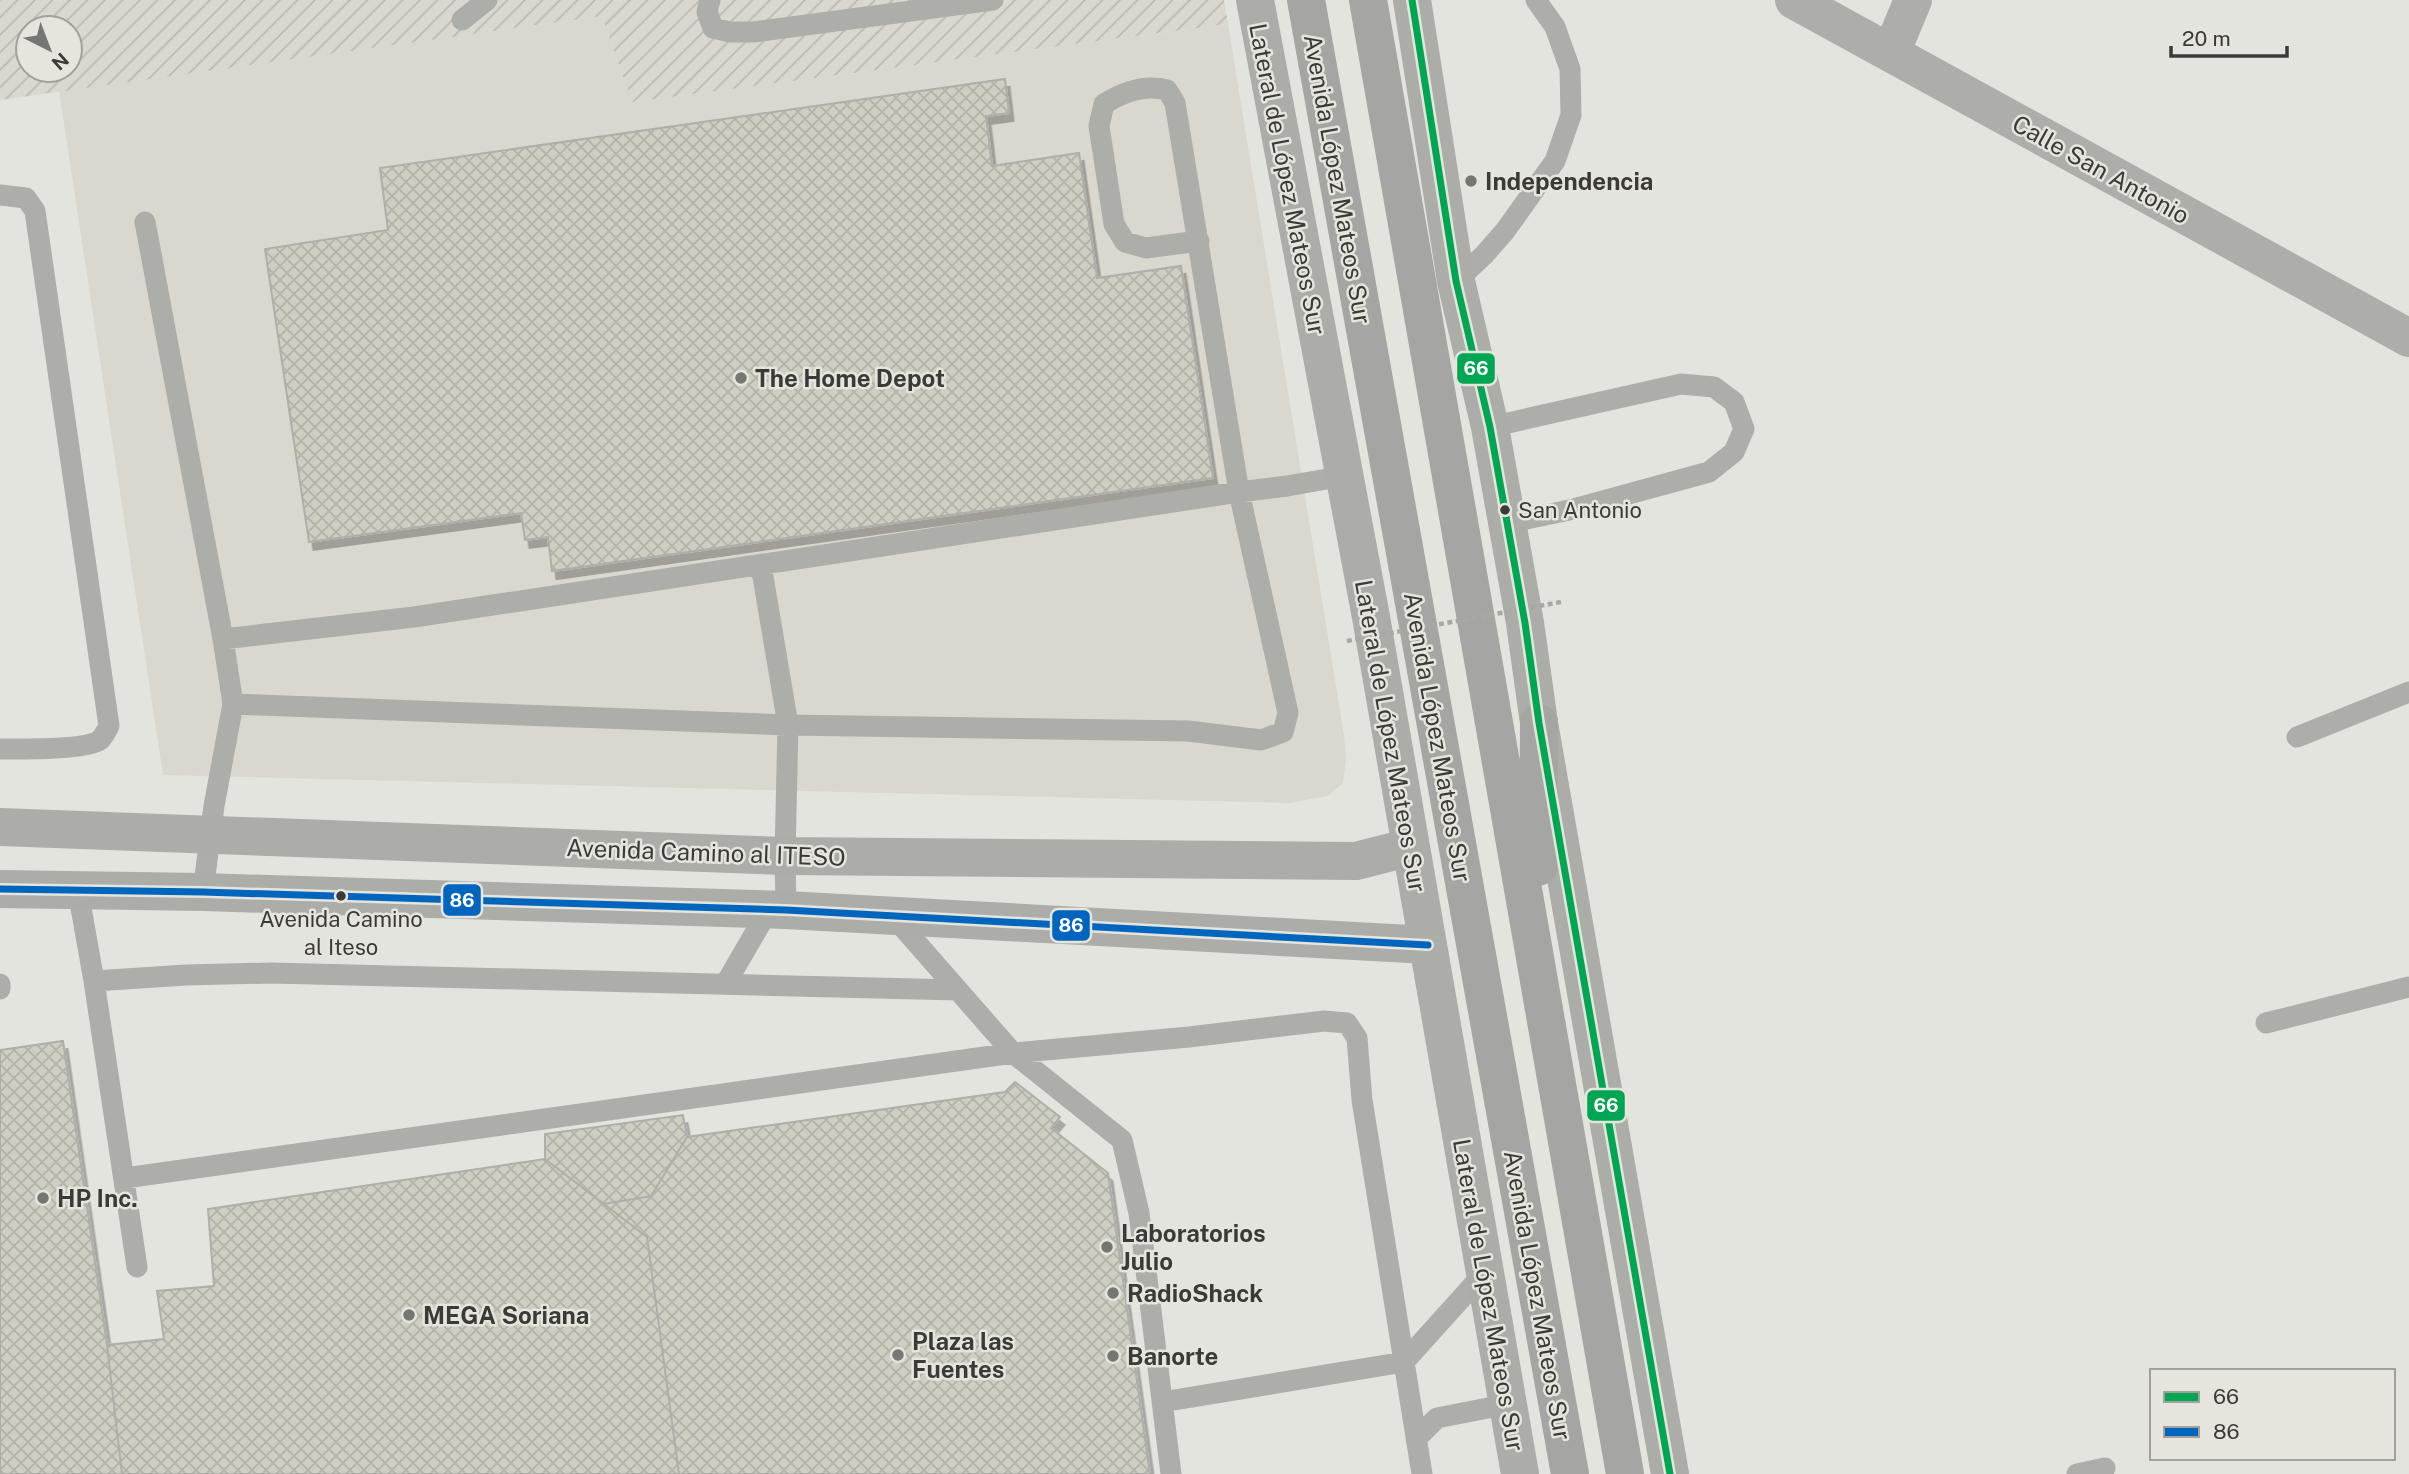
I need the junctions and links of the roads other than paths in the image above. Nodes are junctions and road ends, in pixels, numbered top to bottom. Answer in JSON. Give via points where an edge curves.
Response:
{"nodes":[{"id":1,"x":487,"y":0,"type":"edge"},
{"id":2,"x":710,"y":0,"type":"edge"},
{"id":3,"x":993,"y":0,"type":"edge"},
{"id":4,"x":1255,"y":0,"type":"edge"},
{"id":5,"x":1306,"y":0,"type":"edge"},
{"id":6,"x":1368,"y":0,"type":"edge"},
{"id":7,"x":1412,"y":0,"type":"edge"},
{"id":8,"x":1536,"y":0,"type":"edge"},
{"id":9,"x":1794,"y":0,"type":"edge"},
{"id":10,"x":1913,"y":0,"type":"edge"},
{"id":11,"x":461,"y":20,"type":"dead end"},
{"id":12,"x":1891,"y":53,"type":"junction"},
{"id":13,"x":0,"y":195,"type":"edge"},
{"id":14,"x":145,"y":222,"type":"dead end"},
{"id":15,"x":1199,"y":241,"type":"junction"},
{"id":16,"x":1456,"y":281,"type":"junction"},
{"id":17,"x":2409,"y":338,"type":"edge"},
{"id":18,"x":1490,"y":427,"type":"junction"},
{"id":19,"x":1344,"y":476,"type":"junction"},
{"id":20,"x":1240,"y":492,"type":"junction"},
{"id":21,"x":1507,"y":523,"type":"junction"},
{"id":22,"x":761,"y":565,"type":"junction"},
{"id":23,"x":223,"y":639,"type":"junction"},
{"id":24,"x":2409,"y":692,"type":"edge"},
{"id":25,"x":233,"y":704,"type":"junction"},
{"id":26,"x":1539,"y":723,"type":"junction"},
{"id":27,"x":788,"y":725,"type":"junction"},
{"id":28,"x":2297,"y":737,"type":"dead end"},
{"id":29,"x":0,"y":749,"type":"edge"},
{"id":30,"x":0,"y":827,"type":"edge"},
{"id":31,"x":210,"y":834,"type":"junction"},
{"id":32,"x":1410,"y":847,"type":"junction"},
{"id":33,"x":785,"y":856,"type":"junction"},
{"id":34,"x":0,"y":888,"type":"edge"},
{"id":35,"x":78,"y":891,"type":"junction"},
{"id":36,"x":203,"y":892,"type":"junction"},
{"id":37,"x":777,"y":910,"type":"junction"},
{"id":38,"x":893,"y":916,"type":"junction"},
{"id":39,"x":1428,"y":945,"type":"junction"},
{"id":40,"x":1537,"y":967,"type":"junction"},
{"id":41,"x":94,"y":981,"type":"junction"},
{"id":42,"x":726,"y":983,"type":"junction"},
{"id":43,"x":2409,"y":987,"type":"edge"},
{"id":44,"x":958,"y":990,"type":"junction"},
{"id":45,"x":2266,"y":1023,"type":"dead end"},
{"id":46,"x":1013,"y":1053,"type":"junction"},
{"id":47,"x":125,"y":1178,"type":"junction"},
{"id":48,"x":137,"y":1267,"type":"dead end"},
{"id":49,"x":1485,"y":1272,"type":"junction"},
{"id":50,"x":1404,"y":1362,"type":"junction"},
{"id":51,"x":1162,"y":1402,"type":"junction"},
{"id":52,"x":1508,"y":1404,"type":"junction"},
{"id":53,"x":1416,"y":1439,"type":"junction"},
{"id":54,"x":2105,"y":1468,"type":"dead end"},
{"id":55,"x":1171,"y":1474,"type":"edge"},
{"id":56,"x":1422,"y":1474,"type":"edge"},
{"id":57,"x":1520,"y":1474,"type":"edge"},
{"id":58,"x":1570,"y":1474,"type":"edge"},
{"id":59,"x":1625,"y":1474,"type":"edge"},
{"id":60,"x":1670,"y":1474,"type":"edge"},
{"id":61,"x":2077,"y":1474,"type":"edge"}],
"edges":[{"from":1,"to":11,"type":"lane"},
{"from":2,"to":3,"type":"lane","via":[[707,12],[713,28],[730,32]]},
{"from":4,"to":19,"type":"main road","name":"Lateral de López Mateos Sur"},
{"from":5,"to":58,"type":"main road","name":"Avenida López Mateos Sur"},
{"from":6,"to":40,"type":"main road"},
{"from":7,"to":16,"type":"main road"},
{"from":8,"to":16,"type":"lane","via":[[1555,27],[1570,69],[1571,115],[1555,161],[1485,256]]},
{"from":9,"to":12,"type":"street","name":"Calle San Antonio"},
{"from":10,"to":12,"type":"street"},
{"from":12,"to":17,"type":"street","name":"Calle San Antonio"},
{"from":13,"to":29,"type":"lane","via":[[26,198],[35,211],[109,726],[99,740],[85,744]]},
{"from":14,"to":23,"type":"lane"},
{"from":15,"to":15,"type":"lane","via":[[1146,248],[1125,242],[1114,224],[1099,126],[1104,104],[1123,93],[1157,87],[1167,90],[1175,103]]},
{"from":15,"to":20,"type":"lane"},
{"from":16,"to":18,"type":"main road"},
{"from":18,"to":21,"type":"main road"},
{"from":18,"to":21,"type":"lane","via":[[1681,384],[1714,387],[1734,402],[1744,429],[1734,452],[1709,472]]},
{"from":19,"to":20,"type":"lane"},
{"from":19,"to":32,"type":"main road","name":"Lateral de López Mateos Sur"},
{"from":20,"to":22,"type":"lane"},
{"from":20,"to":27,"type":"lane","via":[[1288,713],[1283,732],[1261,740],[1188,731]]},
{"from":21,"to":26,"type":"main road"},
{"from":22,"to":23,"type":"lane","via":[[414,617]]},
{"from":22,"to":27,"type":"lane"},
{"from":23,"to":25,"type":"lane"},
{"from":24,"to":28,"type":"lane"},
{"from":25,"to":27,"type":"lane"},
{"from":25,"to":31,"type":"lane"},
{"from":26,"to":40,"type":"main road"},
{"from":26,"to":60,"type":"main road"},
{"from":27,"to":33,"type":"lane"},
{"from":30,"to":31,"type":"main road","name":"Avenida Camino al ITESO"},
{"from":31,"to":33,"type":"main road","name":"Avenida Camino al ITESO"},
{"from":31,"to":36,"type":"lane"},
{"from":32,"to":33,"type":"main road","name":"Avenida Camino al ITESO","via":[[1356,861]]},
{"from":32,"to":39,"type":"main road","name":"Lateral de López Mateos Sur"},
{"from":33,"to":37,"type":"lane"},
{"from":34,"to":35,"type":"main road"},
{"from":35,"to":36,"type":"main road"},
{"from":35,"to":41,"type":"lane"},
{"from":36,"to":37,"type":"main road"},
{"from":37,"to":38,"type":"main road"},
{"from":37,"to":42,"type":"lane"},
{"from":38,"to":39,"type":"main road"},
{"from":38,"to":44,"type":"lane"},
{"from":39,"to":49,"type":"main road","name":"Lateral de López Mateos Sur"},
{"from":40,"to":59,"type":"main road"},
{"from":41,"to":42,"type":"lane","via":[[272,973]]},
{"from":41,"to":47,"type":"lane"},
{"from":42,"to":44,"type":"lane"},
{"from":43,"to":45,"type":"lane"},
{"from":44,"to":46,"type":"lane"},
{"from":46,"to":47,"type":"lane"},
{"from":46,"to":50,"type":"lane","via":[[1324,1021],[1347,1023],[1357,1038],[1362,1100]]},
{"from":46,"to":51,"type":"lane","via":[[1122,1140],[1139,1213]]},
{"from":47,"to":48,"type":"lane"},
{"from":49,"to":50,"type":"lane"},
{"from":49,"to":52,"type":"main road","name":"Lateral de López Mateos Sur"},
{"from":50,"to":51,"type":"lane"},
{"from":50,"to":53,"type":"lane"},
{"from":51,"to":55,"type":"lane"},
{"from":52,"to":53,"type":"lane","via":[[1437,1418]]},
{"from":52,"to":57,"type":"main road","name":"Lateral de López Mateos Sur"},
{"from":53,"to":56,"type":"lane"},
{"from":54,"to":61,"type":"lane"}]}
